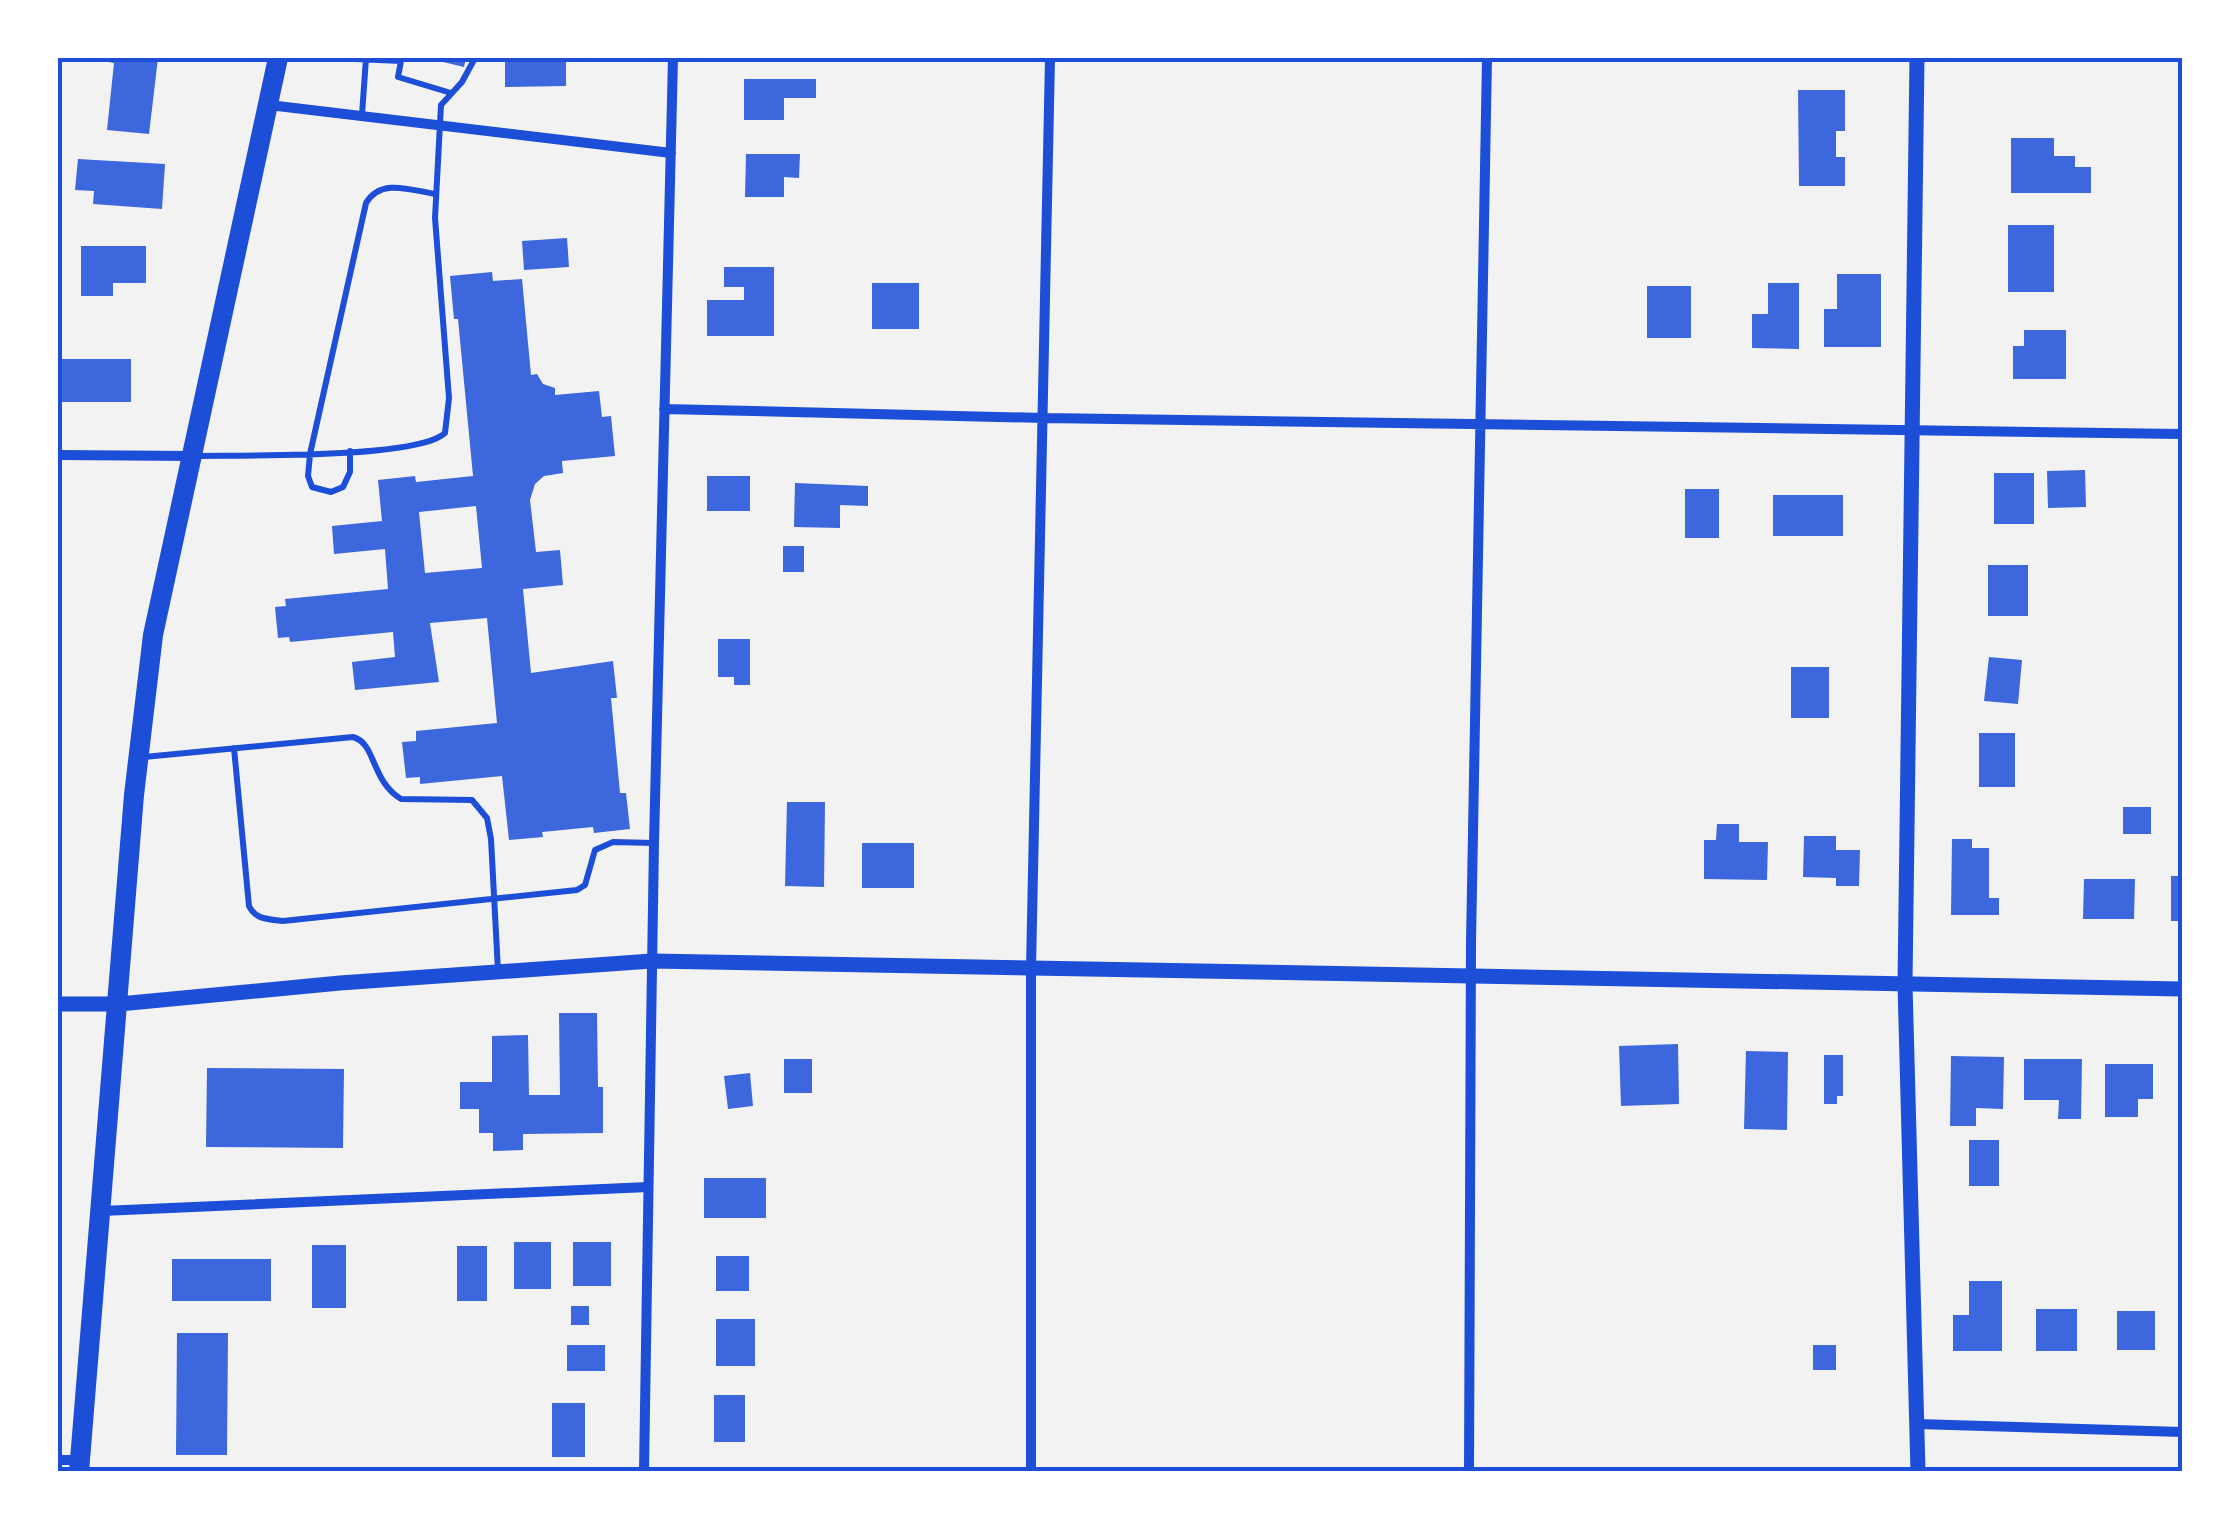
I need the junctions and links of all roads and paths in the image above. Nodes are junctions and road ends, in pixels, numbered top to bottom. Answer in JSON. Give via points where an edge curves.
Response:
{"nodes":[{"id":1,"x":278,"y":58,"type":"edge"},
{"id":2,"x":332,"y":58,"type":"edge"},
{"id":3,"x":365,"y":58,"type":"edge"},
{"id":4,"x":475,"y":58,"type":"edge"},
{"id":5,"x":672,"y":58,"type":"edge"},
{"id":6,"x":1050,"y":58,"type":"edge"},
{"id":7,"x":1487,"y":58,"type":"edge"},
{"id":8,"x":1917,"y":58,"type":"edge"},
{"id":9,"x":402,"y":59,"type":"edge"},
{"id":10,"x":451,"y":94,"type":"junction"},
{"id":11,"x":268,"y":104,"type":"junction"},
{"id":12,"x":362,"y":117,"type":"junction"},
{"id":13,"x":441,"y":127,"type":"junction"},
{"id":14,"x":671,"y":153,"type":"junction"},
{"id":15,"x":435,"y":194,"type":"junction"},
{"id":16,"x":664,"y":409,"type":"junction"},
{"id":17,"x":1044,"y":418,"type":"junction"},
{"id":18,"x":1480,"y":424,"type":"junction"},
{"id":19,"x":1912,"y":429,"type":"junction"},
{"id":20,"x":2182,"y":434,"type":"edge"},
{"id":21,"x":350,"y":451,"type":"junction"},
{"id":22,"x":310,"y":454,"type":"junction"},
{"id":23,"x":58,"y":455,"type":"edge"},
{"id":24,"x":193,"y":456,"type":"junction"},
{"id":25,"x":234,"y":748,"type":"junction"},
{"id":26,"x":138,"y":758,"type":"junction"},
{"id":27,"x":654,"y":842,"type":"junction"},
{"id":28,"x":496,"y":900,"type":"junction"},
{"id":29,"x":652,"y":960,"type":"junction"},
{"id":30,"x":1032,"y":968,"type":"junction"},
{"id":31,"x":498,"y":971,"type":"junction"},
{"id":32,"x":1470,"y":974,"type":"junction"},
{"id":33,"x":1905,"y":984,"type":"junction"},
{"id":34,"x":2182,"y":989,"type":"edge"},
{"id":35,"x":58,"y":1004,"type":"edge"},
{"id":36,"x":118,"y":1004,"type":"junction"},
{"id":37,"x":648,"y":1187,"type":"junction"},
{"id":38,"x":102,"y":1211,"type":"junction"},
{"id":39,"x":1917,"y":1424,"type":"junction"},
{"id":40,"x":2182,"y":1432,"type":"edge"},
{"id":41,"x":58,"y":1460,"type":"edge"},
{"id":42,"x":80,"y":1466,"type":"edge"},
{"id":43,"x":644,"y":1472,"type":"edge"},
{"id":44,"x":1030,"y":1472,"type":"edge"},
{"id":45,"x":1468,"y":1472,"type":"edge"},
{"id":46,"x":1918,"y":1472,"type":"edge"}],
"edges":[{"from":1,"to":11,"type":"main road"},
{"from":2,"to":3,"type":"lane"},
{"from":3,"to":9,"type":"lane"},
{"from":3,"to":12,"type":"lane"},
{"from":4,"to":10,"type":"lane"},
{"from":5,"to":14,"type":"street"},
{"from":6,"to":17,"type":"street"},
{"from":7,"to":18,"type":"street"},
{"from":8,"to":19,"type":"street"},
{"from":9,"to":10,"type":"lane","via":[[398,76]]},
{"from":10,"to":13,"type":"lane","via":[[441,104]]},
{"from":11,"to":12,"type":"street"},
{"from":11,"to":24,"type":"main road"},
{"from":12,"to":13,"type":"street"},
{"from":13,"to":14,"type":"street"},
{"from":13,"to":15,"type":"lane"},
{"from":14,"to":16,"type":"street"},
{"from":15,"to":21,"type":"lane","via":[[445,433],[432,442]]},
{"from":15,"to":22,"type":"lane","via":[[385,187],[366,203]]},
{"from":16,"to":17,"type":"street"},
{"from":16,"to":27,"type":"street"},
{"from":17,"to":18,"type":"street"},
{"from":17,"to":30,"type":"street"},
{"from":18,"to":19,"type":"street"},
{"from":18,"to":32,"type":"street"},
{"from":19,"to":20,"type":"street"},
{"from":19,"to":33,"type":"street"},
{"from":21,"to":22,"type":"lane"},
{"from":21,"to":22,"type":"lane","via":[[348,479],[331,492],[312,487]]},
{"from":22,"to":24,"type":"lane"},
{"from":23,"to":24,"type":"street"},
{"from":24,"to":26,"type":"main road","via":[[153,635]]},
{"from":25,"to":26,"type":"lane"},
{"from":25,"to":28,"type":"lane","via":[[354,737],[368,746],[380,782],[401,800],[472,800],[488,818]]},
{"from":25,"to":28,"type":"lane","via":[[249,906],[259,918]]},
{"from":26,"to":36,"type":"main road"},
{"from":27,"to":28,"type":"lane","via":[[603,845],[577,890]]},
{"from":27,"to":29,"type":"street"},
{"from":28,"to":31,"type":"lane"},
{"from":29,"to":30,"type":"street"},
{"from":29,"to":31,"type":"street"},
{"from":29,"to":37,"type":"street"},
{"from":30,"to":32,"type":"street"},
{"from":30,"to":44,"type":"street"},
{"from":31,"to":36,"type":"street"},
{"from":32,"to":33,"type":"street"},
{"from":32,"to":45,"type":"street"},
{"from":33,"to":34,"type":"street"},
{"from":33,"to":39,"type":"street"},
{"from":35,"to":36,"type":"street"},
{"from":36,"to":38,"type":"main road"},
{"from":37,"to":38,"type":"street"},
{"from":37,"to":43,"type":"street"},
{"from":38,"to":42,"type":"main road"},
{"from":39,"to":40,"type":"street"},
{"from":39,"to":46,"type":"street"},
{"from":41,"to":42,"type":"street"}]}
